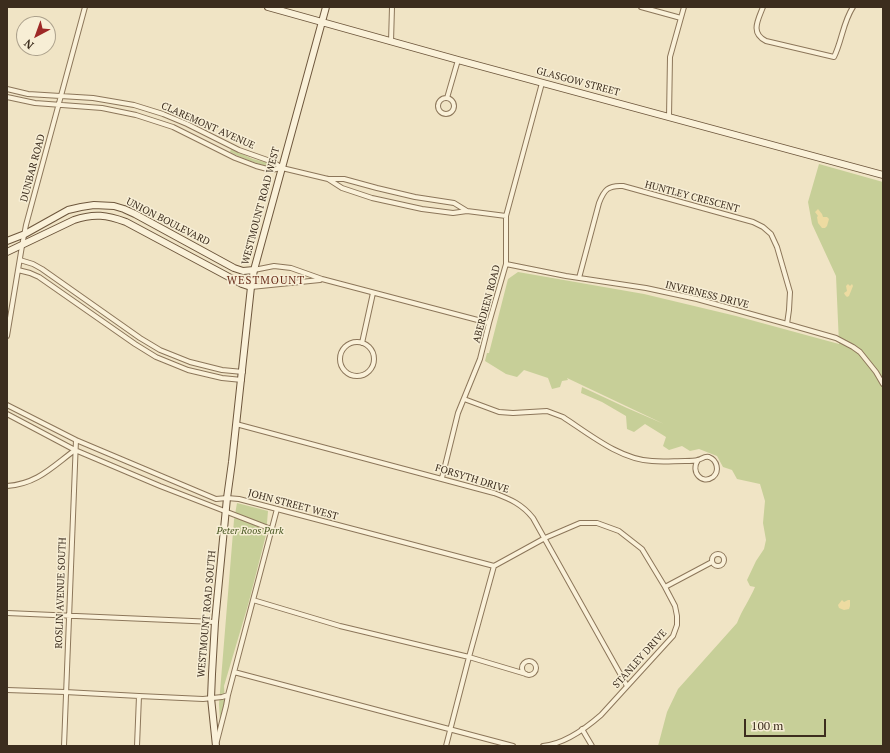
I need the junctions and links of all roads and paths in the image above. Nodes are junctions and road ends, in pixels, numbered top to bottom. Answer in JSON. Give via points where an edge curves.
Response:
{"nodes":[{"id":1,"x":86,"y":7,"type":"edge"},
{"id":2,"x":268,"y":7,"type":"edge"},
{"id":3,"x":326,"y":7,"type":"edge"},
{"id":4,"x":392,"y":7,"type":"edge"},
{"id":5,"x":641,"y":7,"type":"edge"},
{"id":6,"x":684,"y":7,"type":"edge"},
{"id":7,"x":763,"y":7,"type":"edge"},
{"id":8,"x":853,"y":7,"type":"edge"},
{"id":9,"x":681,"y":18,"type":"junction"},
{"id":10,"x":322,"y":22,"type":"junction"},
{"id":11,"x":391,"y":42,"type":"junction"},
{"id":12,"x":458,"y":60,"type":"junction"},
{"id":13,"x":542,"y":83,"type":"junction"},
{"id":14,"x":7,"y":89,"type":"edge"},
{"id":15,"x":61,"y":96,"type":"junction"},
{"id":16,"x":7,"y":97,"type":"edge"},
{"id":17,"x":447,"y":98,"type":"dead end"},
{"id":18,"x":59,"y":105,"type":"junction"},
{"id":19,"x":669,"y":117,"type":"junction"},
{"id":20,"x":282,"y":168,"type":"junction"},
{"id":21,"x":883,"y":175,"type":"edge"},
{"id":22,"x":328,"y":179,"type":"junction"},
{"id":23,"x":467,"y":210,"type":"junction"},
{"id":24,"x":506,"y":216,"type":"junction"},
{"id":25,"x":25,"y":234,"type":"junction"},
{"id":26,"x":7,"y":241,"type":"edge"},
{"id":27,"x":22,"y":246,"type":"junction"},
{"id":28,"x":7,"y":252,"type":"edge"},
{"id":29,"x":20,"y":260,"type":"junction"},
{"id":30,"x":506,"y":264,"type":"junction"},
{"id":31,"x":18,"y":270,"type":"junction"},
{"id":32,"x":254,"y":270,"type":"junction"},
{"id":33,"x":579,"y":278,"type":"junction"},
{"id":34,"x":322,"y":279,"type":"junction"},
{"id":35,"x":251,"y":287,"type":"junction"},
{"id":36,"x":373,"y":293,"type":"junction"},
{"id":37,"x":489,"y":323,"type":"junction"},
{"id":38,"x":787,"y":324,"type":"junction"},
{"id":39,"x":7,"y":336,"type":"edge"},
{"id":40,"x":362,"y":343,"type":"junction"},
{"id":41,"x":242,"y":372,"type":"junction"},
{"id":42,"x":242,"y":380,"type":"junction"},
{"id":43,"x":883,"y":384,"type":"edge"},
{"id":44,"x":464,"y":399,"type":"junction"},
{"id":45,"x":7,"y":405,"type":"edge"},
{"id":46,"x":7,"y":414,"type":"edge"},
{"id":47,"x":236,"y":424,"type":"junction"},
{"id":48,"x":76,"y":440,"type":"junction"},
{"id":49,"x":75,"y":450,"type":"junction"},
{"id":50,"x":698,"y":460,"type":"junction"},
{"id":51,"x":232,"y":462,"type":"joint"},
{"id":52,"x":442,"y":478,"type":"junction"},
{"id":53,"x":7,"y":486,"type":"edge"},
{"id":54,"x":227,"y":498,"type":"junction"},
{"id":55,"x":277,"y":509,"type":"junction"},
{"id":56,"x":226,"y":511,"type":"junction"},
{"id":57,"x":271,"y":529,"type":"junction"},
{"id":58,"x":545,"y":538,"type":"junction"},
{"id":59,"x":712,"y":562,"type":"dead end"},
{"id":60,"x":494,"y":566,"type":"junction"},
{"id":61,"x":665,"y":587,"type":"junction"},
{"id":62,"x":253,"y":600,"type":"junction"},
{"id":63,"x":7,"y":613,"type":"edge"},
{"id":64,"x":69,"y":615,"type":"junction"},
{"id":65,"x":215,"y":622,"type":"junction"},
{"id":66,"x":468,"y":657,"type":"junction"},
{"id":67,"x":234,"y":672,"type":"junction"},
{"id":68,"x":526,"y":674,"type":"dead end"},
{"id":69,"x":627,"y":686,"type":"junction"},
{"id":70,"x":7,"y":690,"type":"edge"},
{"id":71,"x":66,"y":692,"type":"junction"},
{"id":72,"x":228,"y":695,"type":"junction"},
{"id":73,"x":139,"y":696,"type":"junction"},
{"id":74,"x":212,"y":698,"type":"junction"},
{"id":75,"x":582,"y":729,"type":"junction"},
{"id":76,"x":450,"y":730,"type":"junction"},
{"id":77,"x":216,"y":745,"type":"edge"},
{"id":78,"x":64,"y":746,"type":"edge"},
{"id":79,"x":137,"y":746,"type":"edge"},
{"id":80,"x":446,"y":746,"type":"edge"},
{"id":81,"x":513,"y":746,"type":"edge"},
{"id":82,"x":543,"y":746,"type":"edge"},
{"id":83,"x":592,"y":746,"type":"edge"}],
"edges":[{"from":1,"to":15,"type":"street","name":"DUNBAR ROAD"},
{"from":2,"to":10,"type":"street","name":"GLASGOW STREET"},
{"from":3,"to":10,"type":"street","name":"WESTMOUNT ROAD WEST"},
{"from":4,"to":11,"type":"street"},
{"from":5,"to":9,"type":"street"},
{"from":6,"to":9,"type":"street"},
{"from":7,"to":8,"type":"street","via":[[756,27],[758,36],[762,39],[834,57],[848,14]]},
{"from":9,"to":19,"type":"street","via":[[670,57]]},
{"from":10,"to":11,"type":"street","name":"GLASGOW STREET"},
{"from":10,"to":20,"type":"street","name":"WESTMOUNT ROAD WEST"},
{"from":11,"to":12,"type":"street","name":"GLASGOW STREET"},
{"from":12,"to":13,"type":"street","name":"GLASGOW STREET"},
{"from":12,"to":17,"type":"street"},
{"from":13,"to":19,"type":"street","name":"GLASGOW STREET"},
{"from":13,"to":24,"type":"street","name":"ABERDEEN ROAD"},
{"from":14,"to":15,"type":"street","name":"CLAREMONT AVENUE","via":[[28,94]]},
{"from":15,"to":18,"type":"street","name":"DUNBAR ROAD"},
{"from":15,"to":20,"type":"street","name":"CLAREMONT AVENUE","via":[[121,102],[149,109]]},
{"from":16,"to":18,"type":"street","name":"CLAREMONT AVENUE"},
{"from":18,"to":20,"type":"street","name":"CLAREMONT AVENUE","via":[[102,108],[136,115],[173,127],[256,166],[271,170]]},
{"from":18,"to":25,"type":"street","name":"DUNBAR ROAD"},
{"from":19,"to":21,"type":"street","name":"GLASGOW STREET"},
{"from":20,"to":22,"type":"street","name":"CLAREMONT AVENUE"},
{"from":20,"to":32,"type":"street","name":"WESTMOUNT ROAD WEST"},
{"from":22,"to":23,"type":"street","name":"CLAREMONT AVENUE","via":[[344,179],[415,197],[454,203]]},
{"from":22,"to":23,"type":"street","name":"CLAREMONT AVENUE","via":[[342,188],[372,198],[452,213]]},
{"from":23,"to":24,"type":"street","name":"CLAREMONT AVENUE"},
{"from":24,"to":30,"type":"street","name":"ABERDEEN ROAD"},
{"from":25,"to":26,"type":"street","name":"UNION BOULEVARD"},
{"from":25,"to":27,"type":"street","name":"DUNBAR ROAD"},
{"from":25,"to":32,"type":"street","name":"UNION BOULEVARD","via":[[68,210],[94,205],[114,206],[135,214],[234,268],[243,271]]},
{"from":27,"to":28,"type":"street","name":"UNION BOULEVARD"},
{"from":27,"to":29,"type":"street","name":"DUNBAR ROAD"},
{"from":27,"to":35,"type":"street","name":"UNION BOULEVARD","via":[[79,218],[108,216],[126,222]]},
{"from":29,"to":31,"type":"street","name":"DUNBAR ROAD"},
{"from":29,"to":41,"type":"street","via":[[42,269],[160,350],[190,362]]},
{"from":30,"to":33,"type":"street","name":"INVERNESS DRIVE"},
{"from":30,"to":37,"type":"street","name":"ABERDEEN ROAD"},
{"from":31,"to":39,"type":"street","name":"DUNBAR ROAD"},
{"from":31,"to":42,"type":"street","via":[[39,277],[156,356],[188,370]]},
{"from":32,"to":34,"type":"street","name":"UNION BOULEVARD","via":[[274,266],[291,268]]},
{"from":32,"to":35,"type":"street","name":"WESTMOUNT ROAD WEST"},
{"from":33,"to":38,"type":"street","name":"INVERNESS DRIVE","via":[[697,299]]},
{"from":33,"to":38,"type":"street","name":"HUNTLEY CRESCENT","via":[[604,191],[614,185],[623,186],[763,226],[771,234],[777,247],[790,292]]},
{"from":34,"to":35,"type":"street","name":"UNION BOULEVARD"},
{"from":34,"to":36,"type":"street","name":"UNION BOULEVARD"},
{"from":35,"to":41,"type":"street","name":"WESTMOUNT ROAD WEST"},
{"from":36,"to":37,"type":"street","name":"UNION BOULEVARD"},
{"from":36,"to":40,"type":"street"},
{"from":37,"to":44,"type":"street","name":"ABERDEEN ROAD","via":[[480,359]]},
{"from":38,"to":43,"type":"street","name":"INVERNESS DRIVE","via":[[836,338],[853,347],[869,362]]},
{"from":40,"to":40,"type":"street","via":[[347,345],[341,354],[342,365],[346,371],[357,376],[370,370],[374,362],[368,346]]},
{"from":41,"to":42,"type":"street","name":"WESTMOUNT ROAD WEST"},
{"from":42,"to":47,"type":"street","name":"WESTMOUNT ROAD WEST"},
{"from":44,"to":50,"type":"street","via":[[505,413],[556,413],[612,449],[632,458],[651,461]]},
{"from":44,"to":52,"type":"street","name":"ABERDEEN ROAD","via":[[458,413]]},
{"from":45,"to":48,"type":"street","name":"JOHN STREET WEST"},
{"from":46,"to":49,"type":"street"},
{"from":47,"to":51,"type":"street","name":"WESTMOUNT ROAD WEST"},
{"from":47,"to":52,"type":"street","name":"FORSYTH DRIVE"},
{"from":48,"to":49,"type":"street","name":"ROSLIN AVENUE SOUTH"},
{"from":48,"to":54,"type":"street","name":"JOHN STREET WEST","via":[[216,500]]},
{"from":49,"to":53,"type":"street","via":[[36,479]]},
{"from":49,"to":56,"type":"street"},
{"from":49,"to":64,"type":"street","name":"ROSLIN AVENUE SOUTH"},
{"from":50,"to":50,"type":"street","via":[[694,469],[697,475],[704,479],[713,477],[717,471],[714,461],[705,457]]},
{"from":51,"to":54,"type":"street","name":"WESTMOUNT ROAD SOUTH"},
{"from":52,"to":58,"type":"street","name":"FORSYTH DRIVE","via":[[515,502],[527,510]]},
{"from":54,"to":55,"type":"street","name":"JOHN STREET WEST"},
{"from":54,"to":56,"type":"street","name":"WESTMOUNT ROAD SOUTH"},
{"from":55,"to":57,"type":"street","name":"WESTMOUNT ROAD SOUTH"},
{"from":55,"to":60,"type":"street","name":"JOHN STREET WEST"},
{"from":56,"to":57,"type":"street"},
{"from":56,"to":65,"type":"street","name":"WESTMOUNT ROAD SOUTH"},
{"from":57,"to":62,"type":"street","name":"WESTMOUNT ROAD SOUTH"},
{"from":58,"to":60,"type":"street","name":"STANLEY DRIVE"},
{"from":58,"to":61,"type":"street","name":"STANLEY DRIVE","via":[[580,523],[597,523],[619,531],[642,549]]},
{"from":58,"to":69,"type":"street","name":"FORSYTH DRIVE"},
{"from":59,"to":61,"type":"street"},
{"from":60,"to":66,"type":"street"},
{"from":61,"to":69,"type":"street","name":"STANLEY DRIVE","via":[[677,616],[673,636]]},
{"from":62,"to":66,"type":"street","via":[[340,626]]},
{"from":62,"to":67,"type":"street","name":"WESTMOUNT ROAD SOUTH"},
{"from":63,"to":64,"type":"street"},
{"from":64,"to":65,"type":"street"},
{"from":64,"to":71,"type":"street","name":"ROSLIN AVENUE SOUTH"},
{"from":65,"to":74,"type":"street","name":"WESTMOUNT ROAD SOUTH"},
{"from":66,"to":68,"type":"street"},
{"from":66,"to":76,"type":"street"},
{"from":67,"to":72,"type":"street","name":"WESTMOUNT ROAD SOUTH"},
{"from":67,"to":76,"type":"street"},
{"from":69,"to":75,"type":"street","name":"STANLEY DRIVE","via":[[601,715]]},
{"from":70,"to":71,"type":"street"},
{"from":71,"to":73,"type":"street"},
{"from":71,"to":78,"type":"street","name":"ROSLIN AVENUE SOUTH"},
{"from":72,"to":74,"type":"street"},
{"from":72,"to":77,"type":"street","name":"WESTMOUNT ROAD SOUTH"},
{"from":73,"to":74,"type":"street"},
{"from":73,"to":79,"type":"street"},
{"from":74,"to":77,"type":"street","name":"WESTMOUNT ROAD SOUTH"},
{"from":75,"to":82,"type":"street","name":"STANLEY DRIVE","via":[[551,745]]},
{"from":75,"to":83,"type":"street"},
{"from":76,"to":80,"type":"street"},
{"from":76,"to":81,"type":"street"}]}
